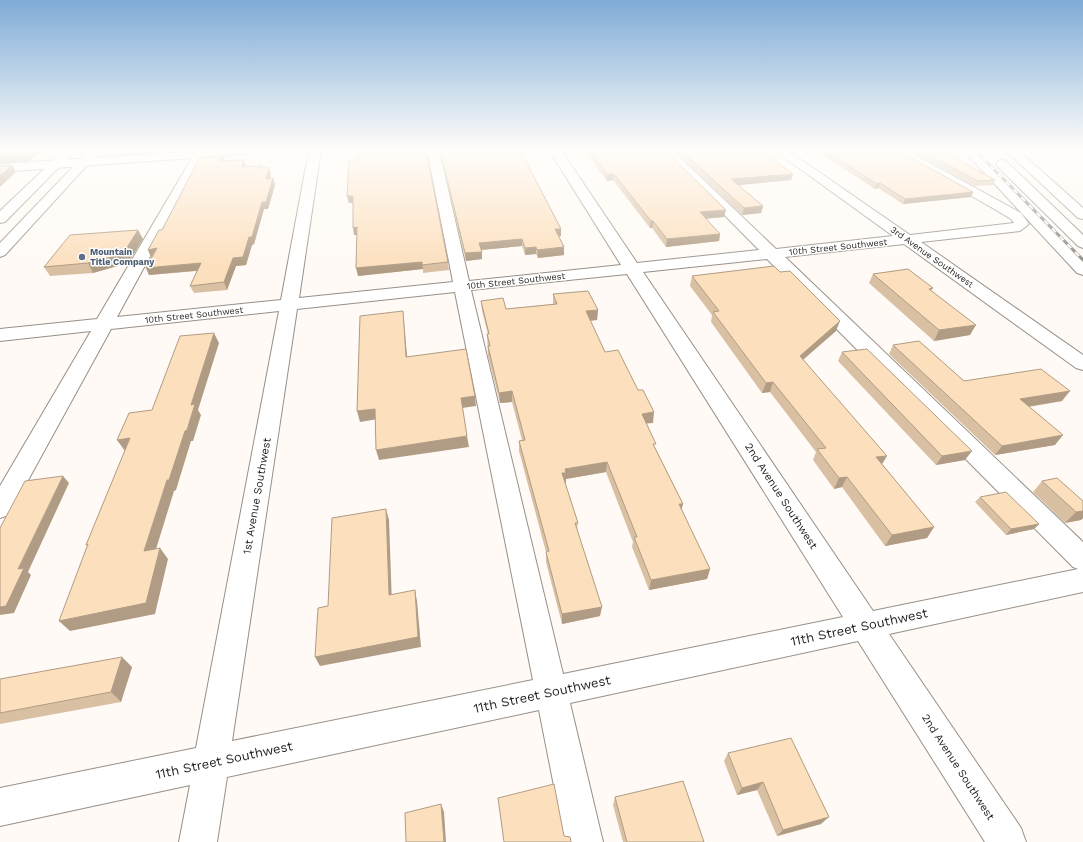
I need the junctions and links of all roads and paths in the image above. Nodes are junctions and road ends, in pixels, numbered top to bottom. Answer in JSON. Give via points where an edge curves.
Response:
{"nodes":[{"id":1,"x":30,"y":189,"type":"edge"},
{"id":2,"x":58,"y":189,"type":"edge"},
{"id":3,"x":180,"y":189,"type":"edge"},
{"id":4,"x":309,"y":189,"type":"edge"},
{"id":5,"x":441,"y":189,"type":"edge"},
{"id":6,"x":581,"y":189,"type":"edge"},
{"id":7,"x":706,"y":189,"type":"edge"},
{"id":8,"x":836,"y":189,"type":"edge"},
{"id":9,"x":968,"y":189,"type":"edge"},
{"id":10,"x":1006,"y":189,"type":"edge"},
{"id":11,"x":1027,"y":189,"type":"edge"},
{"id":12,"x":1055,"y":189,"type":"edge"},
{"id":13,"x":1083,"y":215,"type":"edge"},
{"id":14,"x":0,"y":219,"type":"edge"},
{"id":15,"x":907,"y":239,"type":"junction"},
{"id":16,"x":1083,"y":243,"type":"edge"},
{"id":17,"x":0,"y":252,"type":"edge"},
{"id":18,"x":771,"y":254,"type":"junction"},
{"id":19,"x":632,"y":268,"type":"junction"},
{"id":20,"x":1083,"y":270,"type":"edge"},
{"id":21,"x":462,"y":286,"type":"junction"},
{"id":22,"x":290,"y":305,"type":"junction"},
{"id":23,"x":105,"y":324,"type":"junction"},
{"id":24,"x":0,"y":335,"type":"edge"},
{"id":25,"x":1083,"y":364,"type":"edge"},
{"id":26,"x":0,"y":508,"type":"edge"},
{"id":27,"x":1083,"y":559,"type":"edge"},
{"id":28,"x":1083,"y":580,"type":"edge"},
{"id":29,"x":866,"y":626,"type":"junction"},
{"id":30,"x":552,"y":692,"type":"junction"},
{"id":31,"x":212,"y":763,"type":"junction"},
{"id":32,"x":0,"y":807,"type":"edge"},
{"id":33,"x":198,"y":842,"type":"edge"},
{"id":34,"x":584,"y":842,"type":"edge"},
{"id":35,"x":1007,"y":842,"type":"edge"}],
"edges":[{"from":1,"to":14,"type":"main road"},
{"from":2,"to":17,"type":"main road"},
{"from":3,"to":23,"type":"main road"},
{"from":4,"to":22,"type":"main road","name":"1st Avenue Southwest"},
{"from":5,"to":21,"type":"main road"},
{"from":6,"to":19,"type":"main road","name":"2nd Avenue Southwest"},
{"from":7,"to":18,"type":"main road"},
{"from":8,"to":15,"type":"main road","name":"3rd Avenue Southwest"},
{"from":9,"to":15,"type":"main road","name":"10th Street Southwest","via":[[1016,216],[1022,224],[1015,228]]},
{"from":10,"to":20,"type":"main road"},
{"from":11,"to":16,"type":"main road"},
{"from":12,"to":13,"type":"main road"},
{"from":15,"to":18,"type":"main road","name":"10th Street Southwest"},
{"from":15,"to":25,"type":"main road","name":"3rd Avenue Southwest"},
{"from":18,"to":19,"type":"main road","name":"10th Street Southwest"},
{"from":18,"to":27,"type":"main road"},
{"from":19,"to":21,"type":"main road","name":"10th Street Southwest"},
{"from":19,"to":29,"type":"main road","name":"2nd Avenue Southwest"},
{"from":21,"to":22,"type":"main road","name":"10th Street Southwest"},
{"from":21,"to":30,"type":"main road"},
{"from":22,"to":23,"type":"main road","name":"10th Street Southwest"},
{"from":22,"to":31,"type":"main road","name":"1st Avenue Southwest"},
{"from":23,"to":24,"type":"main road","name":"10th Street Southwest"},
{"from":23,"to":26,"type":"main road"},
{"from":28,"to":29,"type":"main road","name":"11th Street Southwest"},
{"from":29,"to":30,"type":"main road","name":"11th Street Southwest"},
{"from":29,"to":35,"type":"main road","name":"2nd Avenue Southwest"},
{"from":30,"to":31,"type":"main road","name":"11th Street Southwest"},
{"from":30,"to":34,"type":"main road"},
{"from":31,"to":32,"type":"main road","name":"11th Street Southwest"},
{"from":31,"to":33,"type":"main road","name":"1st Avenue Southwest"}]}
